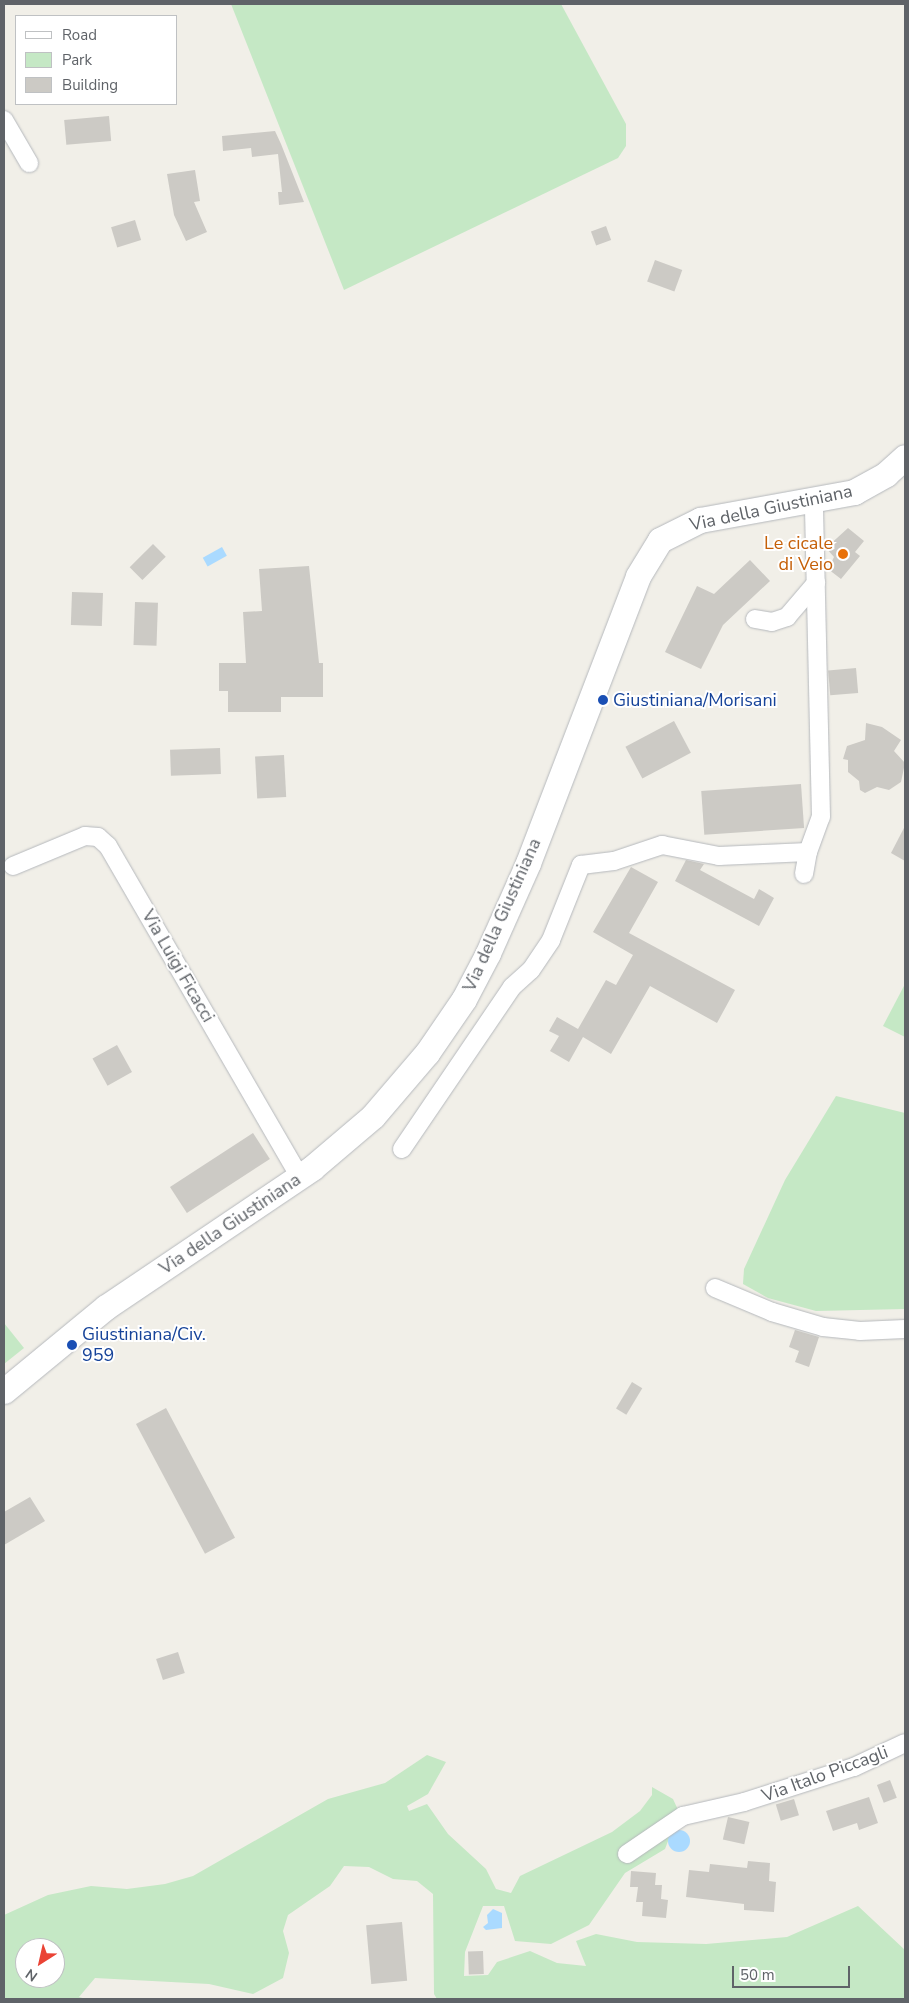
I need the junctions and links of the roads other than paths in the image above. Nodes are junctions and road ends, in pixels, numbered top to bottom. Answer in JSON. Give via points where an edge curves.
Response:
{"nodes":[{"id":1,"x":4,"y":120,"type":"edge"},
{"id":2,"x":29,"y":163,"type":"dead end"},
{"id":3,"x":905,"y":457,"type":"edge"},
{"id":4,"x":814,"y":501,"type":"junction"},
{"id":5,"x":816,"y":583,"type":"junction"},
{"id":6,"x":756,"y":619,"type":"dead end"},
{"id":7,"x":808,"y":852,"type":"junction"},
{"id":8,"x":13,"y":866,"type":"dead end"},
{"id":9,"x":804,"y":874,"type":"dead end"},
{"id":10,"x":402,"y":1148,"type":"dead end"},
{"id":11,"x":300,"y":1177,"type":"junction"},
{"id":12,"x":715,"y":1288,"type":"dead end"},
{"id":13,"x":905,"y":1329,"type":"edge"},
{"id":14,"x":4,"y":1391,"type":"edge"},
{"id":15,"x":905,"y":1743,"type":"edge"},
{"id":16,"x":627,"y":1854,"type":"dead end"}],
"edges":[{"from":1,"to":2,"type":"street"},
{"from":3,"to":4,"type":"street","name":"Via della Giustiniana","via":[[868,485]]},
{"from":4,"to":5,"type":"street"},
{"from":4,"to":11,"type":"street","name":"Via della Giustiniana","via":[[691,523],[670,532],[651,551],[617,626],[525,869],[473,982],[443,1031],[384,1104]]},
{"from":5,"to":6,"type":"street","via":[[788,617],[772,622]]},
{"from":5,"to":7,"type":"street","via":[[821,817]]},
{"from":7,"to":9,"type":"street"},
{"from":7,"to":10,"type":"street","via":[[719,856],[662,845],[614,861],[581,865],[551,940],[531,970],[512,987]]},
{"from":8,"to":11,"type":"street","name":"Via Luigi Ficacci","via":[[85,836],[98,837],[108,846]]},
{"from":11,"to":14,"type":"street","name":"Via della Giustiniana","via":[[106,1307]]},
{"from":12,"to":13,"type":"street","via":[[772,1312],[823,1327],[860,1331]]},
{"from":15,"to":16,"type":"street","name":"Via Italo Piccagli","via":[[854,1766],[744,1802],[683,1816]]}]}
